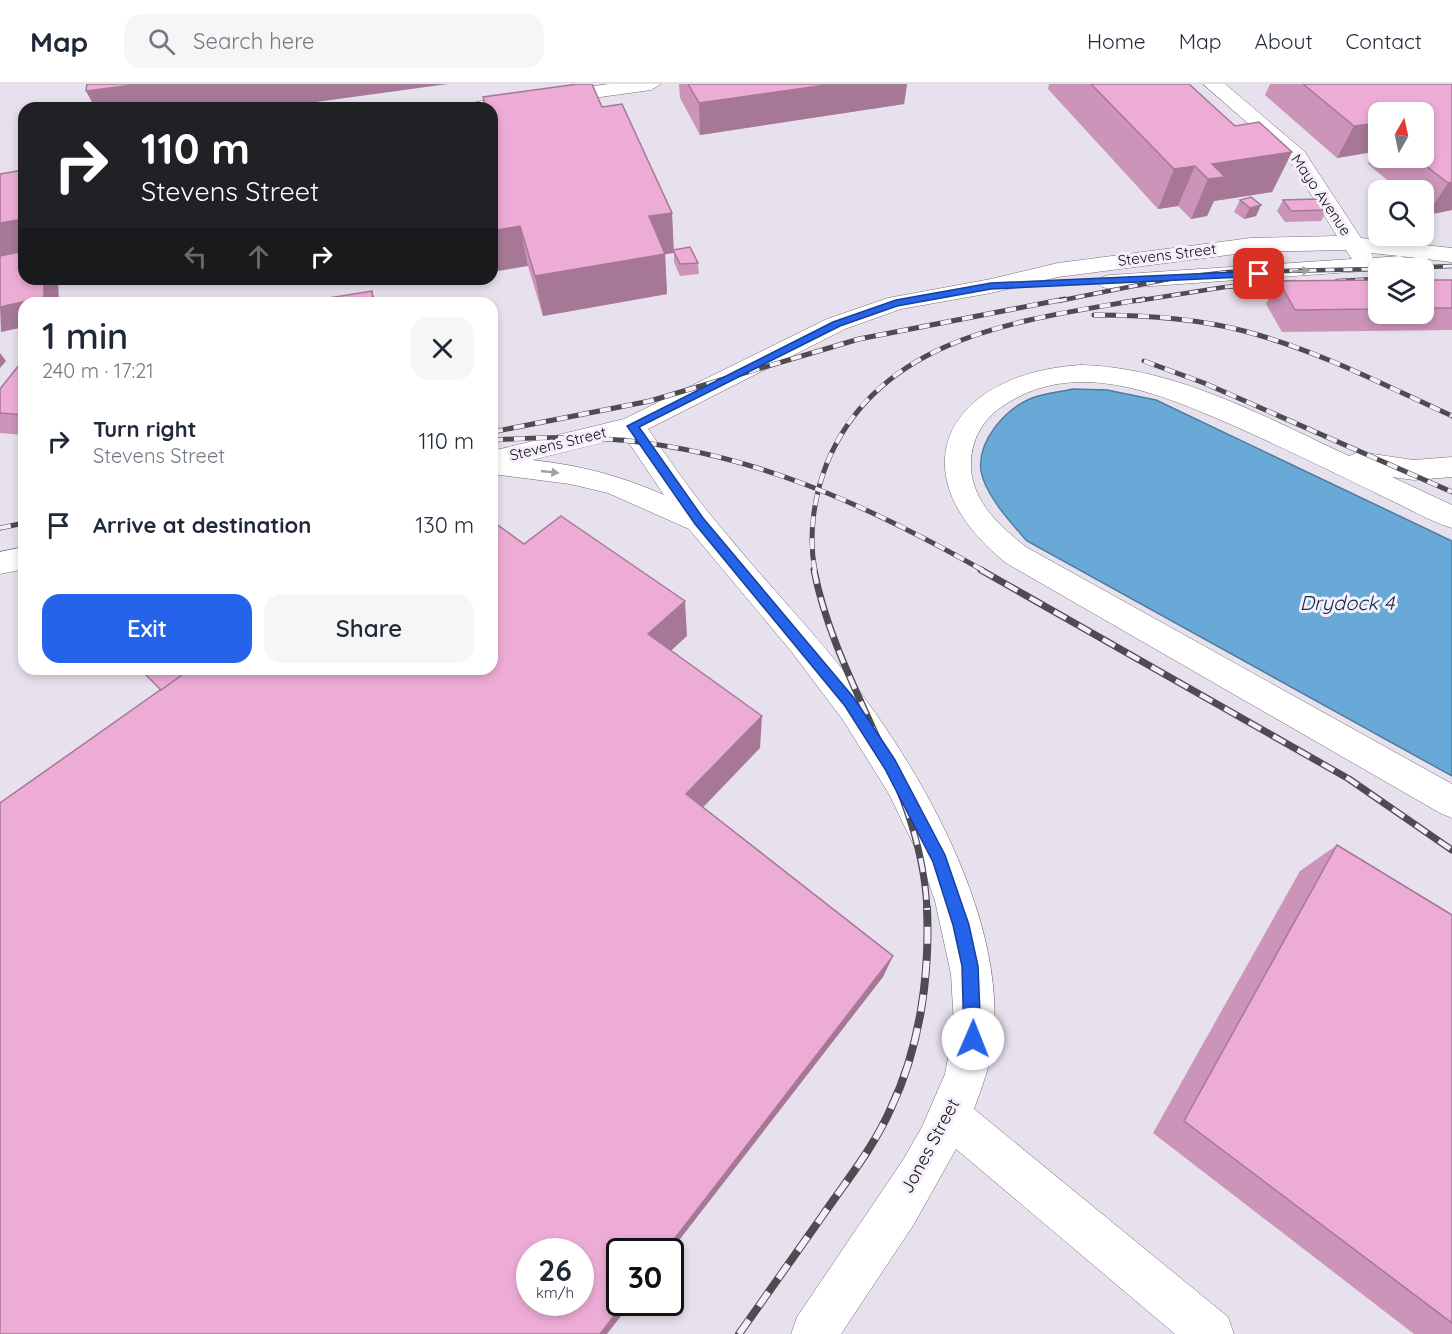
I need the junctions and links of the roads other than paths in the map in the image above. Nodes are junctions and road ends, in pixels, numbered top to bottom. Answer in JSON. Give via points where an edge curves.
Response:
{"nodes":[{"id":1,"x":651,"y":84,"type":"edge"},
{"id":2,"x":1213,"y":84,"type":"edge"},
{"id":3,"x":1234,"y":84,"type":"edge"},
{"id":4,"x":498,"y":105,"type":"edge"},
{"id":5,"x":1241,"y":105,"type":"junction"},
{"id":6,"x":1354,"y":244,"type":"junction"},
{"id":7,"x":1452,"y":257,"type":"edge"},
{"id":8,"x":1434,"y":259,"type":"edge"},
{"id":9,"x":1368,"y":266,"type":"joint"},
{"id":10,"x":991,"y":286,"type":"junction"},
{"id":11,"x":632,"y":426,"type":"junction"},
{"id":12,"x":1281,"y":436,"type":"junction"},
{"id":13,"x":498,"y":460,"type":"edge"},
{"id":14,"x":498,"y":467,"type":"edge"},
{"id":15,"x":1452,"y":467,"type":"edge"},
{"id":16,"x":1452,"y":517,"type":"edge"},
{"id":17,"x":699,"y":521,"type":"junction"},
{"id":18,"x":18,"y":559,"type":"edge"},
{"id":19,"x":0,"y":563,"type":"edge"},
{"id":20,"x":1452,"y":802,"type":"edge"},
{"id":21,"x":950,"y":1116,"type":"junction"},
{"id":22,"x":814,"y":1334,"type":"edge"},
{"id":23,"x":1211,"y":1334,"type":"edge"}],
"edges":[{"from":1,"to":4,"type":"street"},
{"from":2,"to":5,"type":"street","name":"Mayo Avenue"},
{"from":3,"to":5,"type":"street","name":"Mayo Avenue"},
{"from":5,"to":6,"type":"street","name":"Mayo Avenue","via":[[1297,155]]},
{"from":6,"to":7,"type":"street","name":"Stevens Street"},
{"from":6,"to":9,"type":"street","name":"Mayo Avenue"},
{"from":6,"to":10,"type":"street","name":"Stevens Street","via":[[1251,245],[1186,252],[1058,270]]},
{"from":7,"to":8,"type":"street","name":"Stevens Street"},
{"from":10,"to":9,"type":"street","name":"Stevens Street","one_way":true},
{"from":10,"to":11,"type":"street","name":"Stevens Street","via":[[862,313]]},
{"from":11,"to":13,"type":"street","name":"Stevens Street"},
{"from":11,"to":17,"type":"street","name":"Jones Street"},
{"from":12,"to":15,"type":"street","via":[[1371,464],[1414,470]]},
{"from":12,"to":16,"type":"street"},
{"from":12,"to":20,"type":"street","via":[[1150,383],[1106,375],[1052,376],[1023,384],[986,405],[962,436],[957,461],[972,510],[996,540],[1016,555]]},
{"from":14,"to":17,"type":"street","one_way":true,"via":[[570,474],[615,485]]},
{"from":17,"to":21,"type":"street","name":"Jones Street","via":[[849,702],[890,764],[940,860],[961,925],[970,966],[973,1008],[973,1039]]},
{"from":18,"to":19,"type":"street"},
{"from":21,"to":22,"type":"street","name":"Jones Street"},
{"from":21,"to":23,"type":"street"}]}
